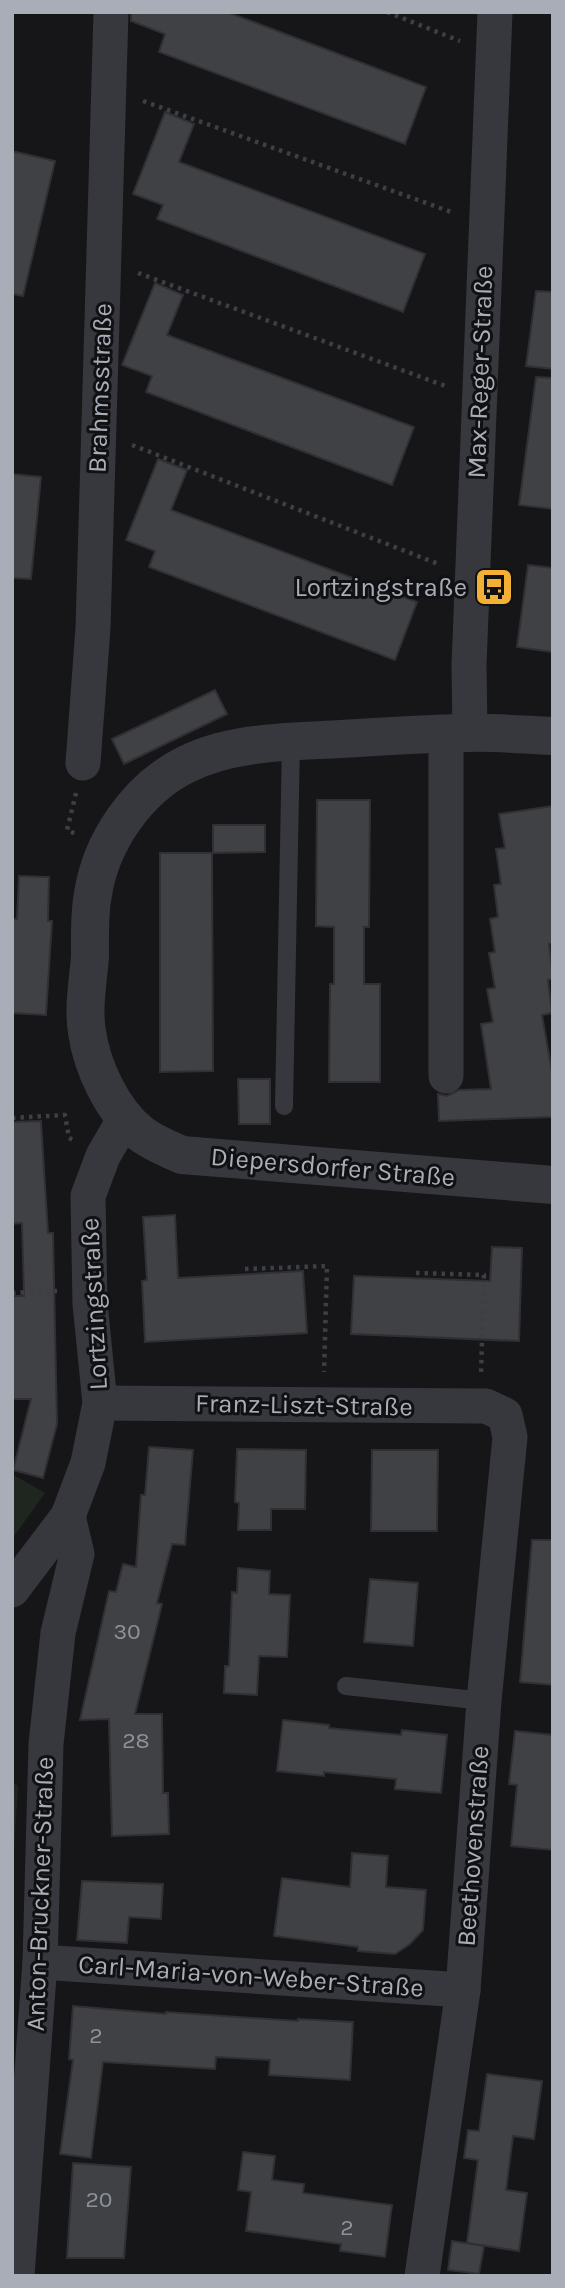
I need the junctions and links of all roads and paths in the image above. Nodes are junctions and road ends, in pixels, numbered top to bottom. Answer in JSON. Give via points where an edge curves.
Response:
{"nodes":[{"id":1,"x":111,"y":12,"type":"edge"},
{"id":2,"x":387,"y":12,"type":"edge"},
{"id":3,"x":495,"y":12,"type":"edge"},
{"id":4,"x":493,"y":54,"type":"junction"},
{"id":5,"x":109,"y":89,"type":"junction"},
{"id":6,"x":486,"y":225,"type":"junction"},
{"id":7,"x":104,"y":261,"type":"junction"},
{"id":8,"x":479,"y":399,"type":"junction"},
{"id":9,"x":99,"y":432,"type":"junction"},
{"id":10,"x":473,"y":577,"type":"junction"},
{"id":11,"x":458,"y":733,"type":"junction"},
{"id":12,"x":553,"y":736,"type":"edge"},
{"id":13,"x":291,"y":742,"type":"junction"},
{"id":14,"x":83,"y":763,"type":"dead end"},
{"id":15,"x":446,"y":1076,"type":"dead end"},
{"id":16,"x":284,"y":1106,"type":"dead end"},
{"id":17,"x":12,"y":1118,"type":"edge"},
{"id":18,"x":125,"y":1118,"type":"junction"},
{"id":19,"x":103,"y":1156,"type":"junction"},
{"id":20,"x":553,"y":1185,"type":"edge"},
{"id":21,"x":245,"y":1269,"type":"dead end"},
{"id":22,"x":416,"y":1273,"type":"dead end"},
{"id":23,"x":89,"y":1290,"type":"junction"},
{"id":24,"x":12,"y":1293,"type":"edge"},
{"id":25,"x":100,"y":1403,"type":"junction"},
{"id":26,"x":324,"y":1405,"type":"junction"},
{"id":27,"x":492,"y":1411,"type":"junction"},
{"id":28,"x":68,"y":1516,"type":"junction"},
{"id":29,"x":12,"y":1590,"type":"edge"},
{"id":30,"x":346,"y":1686,"type":"dead end"},
{"id":31,"x":484,"y":1701,"type":"junction"},
{"id":32,"x":40,"y":1962,"type":"junction"},
{"id":33,"x":463,"y":1990,"type":"junction"},
{"id":34,"x":17,"y":2276,"type":"edge"},
{"id":35,"x":422,"y":2276,"type":"edge"}],
"edges":[{"from":1,"to":5,"type":"street","name":"Brahmsstraße"},
{"from":2,"to":4,"type":"path"},
{"from":3,"to":4,"type":"street","name":"Max-Reger-Straße"},
{"from":4,"to":6,"type":"street","name":"Max-Reger-Straße"},
{"from":5,"to":6,"type":"path"},
{"from":5,"to":7,"type":"street","name":"Brahmsstraße"},
{"from":6,"to":8,"type":"street","name":"Max-Reger-Straße"},
{"from":7,"to":8,"type":"path"},
{"from":7,"to":9,"type":"street","name":"Brahmsstraße"},
{"from":8,"to":10,"type":"street","name":"Max-Reger-Straße"},
{"from":9,"to":10,"type":"path"},
{"from":9,"to":14,"type":"street","name":"Brahmsstraße"},
{"from":10,"to":11,"type":"street","name":"Max-Reger-Straße"},
{"from":11,"to":12,"type":"street"},
{"from":11,"to":13,"type":"street"},
{"from":11,"to":15,"type":"street"},
{"from":13,"to":16,"type":"lane"},
{"from":13,"to":18,"type":"street","via":[[226,750],[182,766],[142,798],[106,849],[92,895],[86,1030],[107,1089]]},
{"from":17,"to":19,"type":"path","via":[[65,1115],[69,1138]]},
{"from":18,"to":19,"type":"street","name":"Lortzingstraße"},
{"from":18,"to":20,"type":"street","name":"Diepersdorfer Straße","via":[[161,1146],[182,1155]]},
{"from":19,"to":23,"type":"street","name":"Lortzingstraße","via":[[88,1196]]},
{"from":21,"to":26,"type":"path","via":[[327,1266]]},
{"from":22,"to":27,"type":"path","via":[[484,1275]]},
{"from":23,"to":24,"type":"path"},
{"from":23,"to":25,"type":"street","name":"Lortzingstraße"},
{"from":25,"to":26,"type":"street","name":"Franz-Liszt-Straße"},
{"from":25,"to":28,"type":"street","name":"Lortzingstraße","via":[[88,1463]]},
{"from":26,"to":27,"type":"street","name":"Franz-Liszt-Straße"},
{"from":27,"to":31,"type":"street","name":"Beethovenstraße","via":[[510,1437]]},
{"from":28,"to":29,"type":"street","name":"Lortzingstraße"},
{"from":28,"to":32,"type":"street","name":"Anton-Bruckner-Straße","via":[[78,1554],[58,1633],[46,1744]]},
{"from":30,"to":31,"type":"lane"},
{"from":31,"to":33,"type":"street","name":"Beethovenstraße"},
{"from":32,"to":33,"type":"street","name":"Carl-Maria-von-Weber-Straße"},
{"from":32,"to":34,"type":"street","name":"Anton-Bruckner-Straße"},
{"from":33,"to":35,"type":"street","name":"Beethovenstraße"}]}
